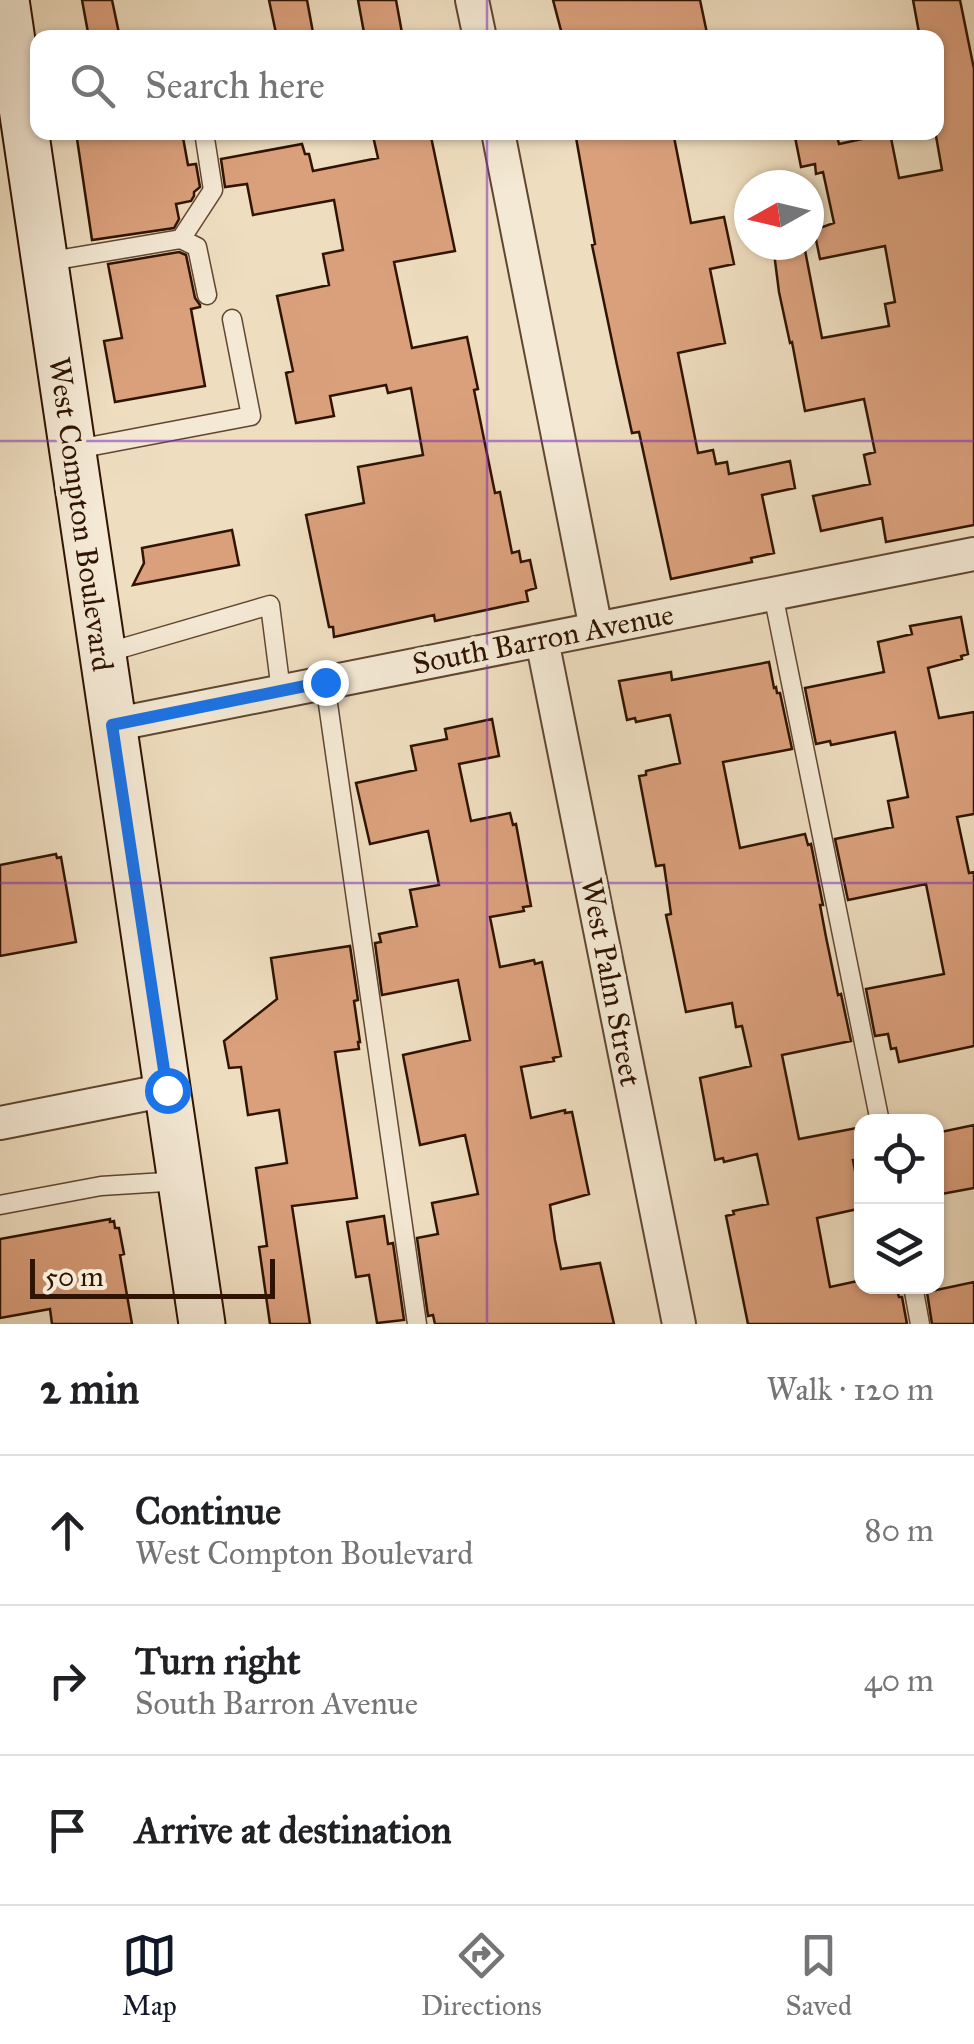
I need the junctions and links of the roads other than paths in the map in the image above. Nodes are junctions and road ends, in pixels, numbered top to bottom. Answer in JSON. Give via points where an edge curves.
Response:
{"nodes":[{"id":1,"x":6,"y":0,"type":"edge"},
{"id":2,"x":472,"y":0,"type":"edge"},
{"id":3,"x":478,"y":30,"type":"edge"},
{"id":4,"x":205,"y":140,"type":"edge"},
{"id":5,"x":500,"y":140,"type":"edge"},
{"id":6,"x":181,"y":239,"type":"junction"},
{"id":7,"x":44,"y":262,"type":"junction"},
{"id":8,"x":208,"y":296,"type":"dead end"},
{"id":9,"x":232,"y":318,"type":"dead end"},
{"id":10,"x":72,"y":450,"type":"junction"},
{"id":11,"x":974,"y":554,"type":"edge"},
{"id":12,"x":773,"y":594,"type":"junction"},
{"id":13,"x":596,"y":629,"type":"junction"},
{"id":14,"x":542,"y":640,"type":"junction"},
{"id":15,"x":101,"y":654,"type":"junction"},
{"id":16,"x":325,"y":682,"type":"junction"},
{"id":17,"x":281,"y":692,"type":"junction"},
{"id":18,"x":112,"y":725,"type":"junction"},
{"id":19,"x":167,"y":1090,"type":"junction"},
{"id":20,"x":878,"y":1114,"type":"edge"},
{"id":21,"x":0,"y":1123,"type":"edge"},
{"id":22,"x":181,"y":1181,"type":"junction"},
{"id":23,"x":0,"y":1206,"type":"edge"},
{"id":24,"x":914,"y":1294,"type":"edge"},
{"id":25,"x":202,"y":1324,"type":"edge"},
{"id":26,"x":417,"y":1324,"type":"edge"},
{"id":27,"x":680,"y":1324,"type":"edge"},
{"id":28,"x":920,"y":1324,"type":"edge"}],
"edges":[{"from":1,"to":7,"type":"main road","name":"West Compton Boulevard"},
{"from":2,"to":3,"type":"street"},
{"from":4,"to":6,"type":"lane","via":[[213,190]]},
{"from":5,"to":13,"type":"street"},
{"from":6,"to":7,"type":"lane"},
{"from":6,"to":8,"type":"lane","via":[[197,248]]},
{"from":7,"to":10,"type":"main road","name":"West Compton Boulevard"},
{"from":9,"to":10,"type":"lane","via":[[251,416]]},
{"from":10,"to":15,"type":"main road","name":"West Compton Boulevard"},
{"from":11,"to":12,"type":"street","name":"South Barron Avenue"},
{"from":12,"to":13,"type":"street","name":"South Barron Avenue"},
{"from":12,"to":20,"type":"lane"},
{"from":13,"to":14,"type":"street","name":"South Barron Avenue"},
{"from":14,"to":16,"type":"street","name":"South Barron Avenue"},
{"from":14,"to":27,"type":"street","name":"West Palm Street"},
{"from":15,"to":17,"type":"lane","via":[[270,606]]},
{"from":15,"to":18,"type":"main road","name":"West Compton Boulevard"},
{"from":16,"to":17,"type":"street","name":"South Barron Avenue"},
{"from":16,"to":26,"type":"lane"},
{"from":17,"to":18,"type":"street","name":"South Barron Avenue"},
{"from":18,"to":19,"type":"main road","name":"West Compton Boulevard"},
{"from":19,"to":21,"type":"street"},
{"from":19,"to":22,"type":"main road","name":"West Compton Boulevard"},
{"from":22,"to":23,"type":"lane","via":[[101,1186]]},
{"from":22,"to":25,"type":"main road","name":"West Compton Boulevard"},
{"from":24,"to":28,"type":"lane"}]}
